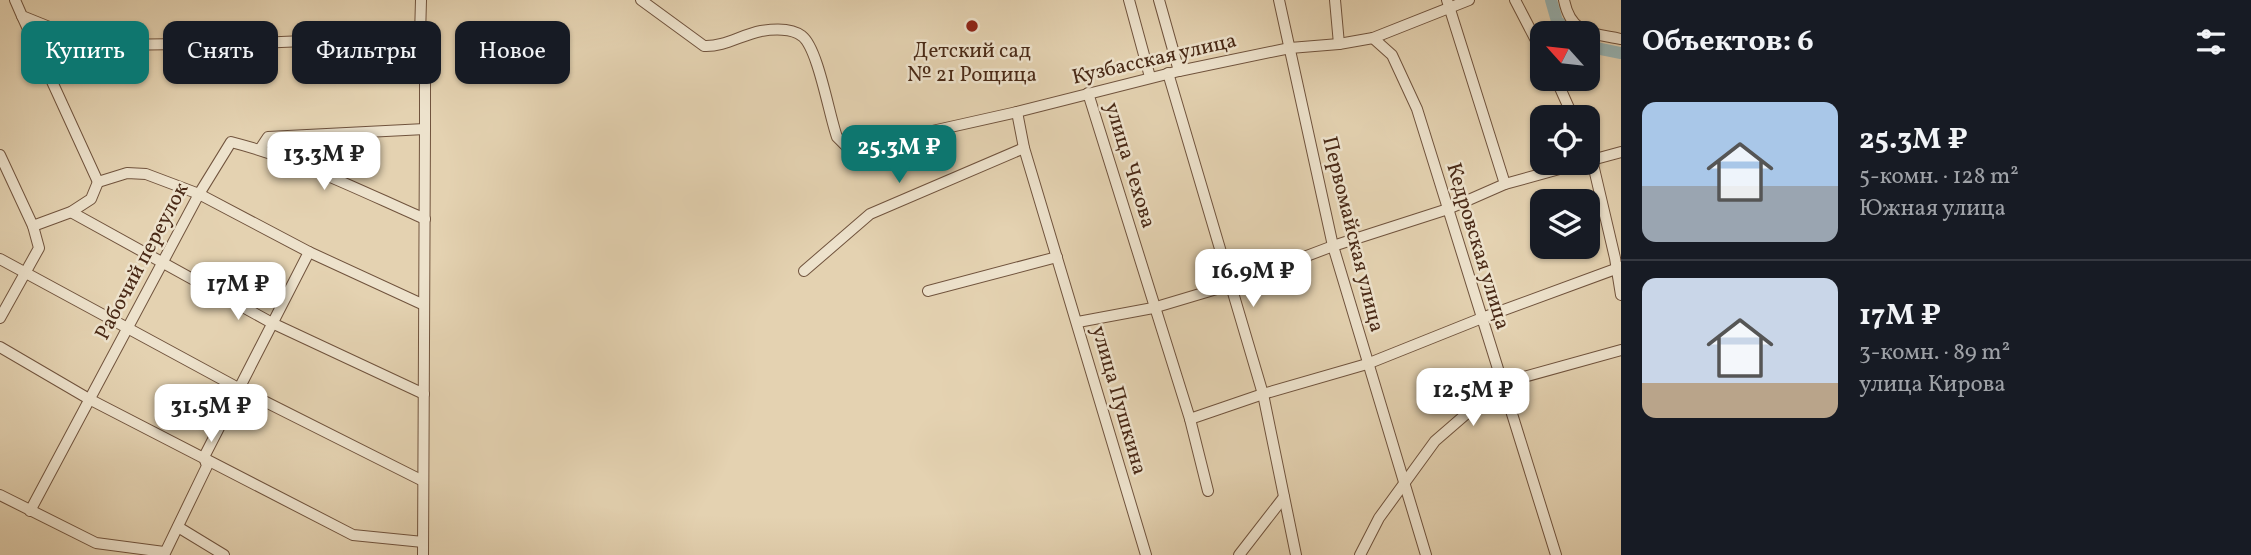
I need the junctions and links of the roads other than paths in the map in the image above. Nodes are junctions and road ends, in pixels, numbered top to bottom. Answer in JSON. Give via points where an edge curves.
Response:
{"nodes":[{"id":1,"x":15,"y":0,"type":"edge"},
{"id":2,"x":421,"y":0,"type":"edge"},
{"id":3,"x":641,"y":0,"type":"edge"},
{"id":4,"x":1129,"y":0,"type":"edge"},
{"id":5,"x":1159,"y":0,"type":"edge"},
{"id":6,"x":1279,"y":0,"type":"edge"},
{"id":7,"x":1335,"y":0,"type":"edge"},
{"id":8,"x":1469,"y":0,"type":"edge"},
{"id":9,"x":1515,"y":0,"type":"edge"},
{"id":10,"x":1564,"y":0,"type":"edge"},
{"id":11,"x":1448,"y":3,"type":"edge"},
{"id":12,"x":22,"y":16,"type":"junction"},
{"id":13,"x":420,"y":21,"type":"edge"},
{"id":14,"x":1530,"y":29,"type":"edge"},
{"id":15,"x":1373,"y":38,"type":"junction"},
{"id":16,"x":1621,"y":39,"type":"edge"},
{"id":17,"x":292,"y":42,"type":"edge"},
{"id":18,"x":1339,"y":44,"type":"junction"},
{"id":19,"x":1290,"y":48,"type":"junction"},
{"id":20,"x":1179,"y":71,"type":"junction"},
{"id":21,"x":1168,"y":73,"type":"junction"},
{"id":22,"x":1150,"y":77,"type":"junction"},
{"id":23,"x":425,"y":84,"type":"edge"},
{"id":24,"x":1088,"y":93,"type":"junction"},
{"id":25,"x":1017,"y":112,"type":"junction"},
{"id":26,"x":425,"y":129,"type":"junction"},
{"id":27,"x":1024,"y":148,"type":"junction"},
{"id":28,"x":260,"y":149,"type":"junction"},
{"id":29,"x":1621,"y":152,"type":"edge"},
{"id":30,"x":0,"y":155,"type":"edge"},
{"id":31,"x":1600,"y":157,"type":"edge"},
{"id":32,"x":1538,"y":175,"type":"edge"},
{"id":33,"x":1594,"y":175,"type":"edge"},
{"id":34,"x":98,"y":182,"type":"junction"},
{"id":35,"x":1505,"y":184,"type":"junction"},
{"id":36,"x":199,"y":194,"type":"junction"},
{"id":37,"x":1448,"y":209,"type":"junction"},
{"id":38,"x":71,"y":212,"type":"junction"},
{"id":39,"x":425,"y":219,"type":"junction"},
{"id":40,"x":33,"y":226,"type":"junction"},
{"id":41,"x":1333,"y":246,"type":"junction"},
{"id":42,"x":309,"y":252,"type":"junction"},
{"id":43,"x":1057,"y":257,"type":"junction"},
{"id":44,"x":0,"y":259,"type":"edge"},
{"id":45,"x":161,"y":264,"type":"junction"},
{"id":46,"x":1619,"y":267,"type":"edge"},
{"id":47,"x":804,"y":271,"type":"dead end"},
{"id":48,"x":24,"y":272,"type":"junction"},
{"id":49,"x":1230,"y":285,"type":"junction"},
{"id":50,"x":928,"y":291,"type":"dead end"},
{"id":51,"x":1621,"y":295,"type":"edge"},
{"id":52,"x":424,"y":304,"type":"junction"},
{"id":53,"x":1156,"y":307,"type":"junction"},
{"id":54,"x":0,"y":318,"type":"edge"},
{"id":55,"x":1482,"y":318,"type":"junction"},
{"id":56,"x":1078,"y":322,"type":"junction"},
{"id":57,"x":272,"y":323,"type":"junction"},
{"id":58,"x":126,"y":329,"type":"junction"},
{"id":59,"x":0,"y":348,"type":"edge"},
{"id":60,"x":1621,"y":350,"type":"edge"},
{"id":61,"x":1367,"y":364,"type":"junction"},
{"id":62,"x":1502,"y":383,"type":"junction"},
{"id":63,"x":240,"y":389,"type":"junction"},
{"id":64,"x":424,"y":394,"type":"junction"},
{"id":65,"x":1263,"y":394,"type":"junction"},
{"id":66,"x":89,"y":399,"type":"junction"},
{"id":67,"x":1190,"y":419,"type":"junction"},
{"id":68,"x":204,"y":457,"type":"junction"},
{"id":69,"x":423,"y":481,"type":"junction"},
{"id":70,"x":1406,"y":483,"type":"junction"},
{"id":71,"x":1208,"y":491,"type":"dead end"},
{"id":72,"x":0,"y":495,"type":"edge"},
{"id":73,"x":1284,"y":497,"type":"junction"},
{"id":74,"x":30,"y":511,"type":"junction"},
{"id":75,"x":178,"y":527,"type":"junction"},
{"id":76,"x":423,"y":542,"type":"junction"},
{"id":77,"x":164,"y":553,"type":"edge"},
{"id":78,"x":224,"y":555,"type":"edge"},
{"id":79,"x":423,"y":555,"type":"edge"},
{"id":80,"x":1146,"y":555,"type":"edge"},
{"id":81,"x":1239,"y":555,"type":"edge"},
{"id":82,"x":1296,"y":555,"type":"edge"},
{"id":83,"x":1360,"y":555,"type":"edge"},
{"id":84,"x":1426,"y":555,"type":"edge"},
{"id":85,"x":1556,"y":555,"type":"edge"}],
"edges":[{"from":1,"to":12,"type":"street"},
{"from":2,"to":13,"type":"street"},
{"from":3,"to":25,"type":"street","name":"Кузбасская улица","via":[[704,46],[767,30],[800,34],[812,49],[835,132],[846,146],[858,149]]},
{"from":4,"to":22,"type":"street"},
{"from":5,"to":20,"type":"street"},
{"from":6,"to":19,"type":"street","name":"Первомайская улица"},
{"from":7,"to":18,"type":"street"},
{"from":8,"to":11,"type":"street","name":"Кузбасская улица"},
{"from":9,"to":14,"type":"street"},
{"from":10,"to":16,"type":"street","via":[[1571,20],[1584,33]]},
{"from":11,"to":15,"type":"street","name":"Кузбасская улица"},
{"from":11,"to":35,"type":"street"},
{"from":12,"to":17,"type":"street","via":[[111,46]]},
{"from":12,"to":34,"type":"street"},
{"from":15,"to":18,"type":"street","name":"Кузбасская улица"},
{"from":15,"to":37,"type":"street","name":"Кедровская улица","via":[[1392,55],[1417,109]]},
{"from":18,"to":19,"type":"street","name":"Кузбасская улица"},
{"from":19,"to":20,"type":"street","name":"Кузбасская улица"},
{"from":19,"to":41,"type":"street","name":"Первомайская улица"},
{"from":20,"to":21,"type":"street","name":"Кузбасская улица"},
{"from":21,"to":22,"type":"street","name":"Кузбасская улица"},
{"from":21,"to":49,"type":"street"},
{"from":22,"to":24,"type":"street","name":"Кузбасская улица"},
{"from":23,"to":26,"type":"street"},
{"from":24,"to":25,"type":"street","name":"Кузбасская улица"},
{"from":24,"to":53,"type":"street","name":"улица Чехова"},
{"from":25,"to":27,"type":"street","name":"улица Пушкина"},
{"from":26,"to":28,"type":"street","via":[[268,137]]},
{"from":26,"to":39,"type":"street"},
{"from":27,"to":43,"type":"street","name":"улица Пушкина"},
{"from":27,"to":47,"type":"street","via":[[870,214]]},
{"from":28,"to":36,"type":"street","name":"Рабочий переулок","via":[[231,142]]},
{"from":28,"to":39,"type":"street"},
{"from":29,"to":31,"type":"street"},
{"from":30,"to":40,"type":"street"},
{"from":32,"to":35,"type":"street"},
{"from":33,"to":46,"type":"street"},
{"from":34,"to":36,"type":"street","via":[[127,173],[146,174]]},
{"from":34,"to":38,"type":"street","via":[[91,199]]},
{"from":35,"to":37,"type":"street"},
{"from":36,"to":42,"type":"street"},
{"from":36,"to":45,"type":"street","name":"Рабочий переулок"},
{"from":37,"to":41,"type":"street"},
{"from":37,"to":55,"type":"street","name":"Кедровская улица"},
{"from":38,"to":40,"type":"street"},
{"from":38,"to":45,"type":"street"},
{"from":39,"to":52,"type":"street"},
{"from":40,"to":48,"type":"street","via":[[38,248]]},
{"from":41,"to":49,"type":"street"},
{"from":41,"to":61,"type":"street","name":"Первомайская улица"},
{"from":42,"to":52,"type":"street"},
{"from":42,"to":57,"type":"street"},
{"from":43,"to":50,"type":"street"},
{"from":43,"to":56,"type":"street","name":"улица Пушкина"},
{"from":44,"to":48,"type":"street"},
{"from":45,"to":57,"type":"street"},
{"from":45,"to":58,"type":"street","name":"Рабочий переулок"},
{"from":46,"to":51,"type":"street"},
{"from":46,"to":55,"type":"street"},
{"from":48,"to":54,"type":"street"},
{"from":48,"to":58,"type":"street"},
{"from":49,"to":53,"type":"street"},
{"from":49,"to":65,"type":"street"},
{"from":52,"to":64,"type":"street"},
{"from":53,"to":56,"type":"street"},
{"from":53,"to":67,"type":"street","name":"улица Чехова"},
{"from":55,"to":61,"type":"street"},
{"from":55,"to":62,"type":"street","name":"Кедровская улица"},
{"from":56,"to":80,"type":"street","name":"улица Пушкина"},
{"from":57,"to":63,"type":"street"},
{"from":57,"to":64,"type":"street"},
{"from":58,"to":63,"type":"street"},
{"from":58,"to":66,"type":"street","name":"Рабочий переулок"},
{"from":59,"to":66,"type":"street"},
{"from":60,"to":62,"type":"street"},
{"from":61,"to":65,"type":"street"},
{"from":61,"to":70,"type":"street","name":"Первомайская улица"},
{"from":62,"to":70,"type":"street","via":[[1435,441]]},
{"from":62,"to":85,"type":"street","name":"Кедровская улица"},
{"from":63,"to":68,"type":"street"},
{"from":63,"to":69,"type":"street"},
{"from":64,"to":69,"type":"street"},
{"from":65,"to":67,"type":"street"},
{"from":65,"to":73,"type":"street"},
{"from":66,"to":68,"type":"street"},
{"from":66,"to":74,"type":"street","name":"Рабочий переулок"},
{"from":67,"to":71,"type":"street","name":"улица Чехова"},
{"from":68,"to":75,"type":"street","via":[[207,466]]},
{"from":68,"to":76,"type":"street","via":[[353,535]]},
{"from":69,"to":76,"type":"street"},
{"from":70,"to":83,"type":"street","via":[[1379,518]]},
{"from":70,"to":84,"type":"street","name":"Первомайская улица"},
{"from":72,"to":74,"type":"street"},
{"from":73,"to":81,"type":"street"},
{"from":73,"to":82,"type":"street"},
{"from":74,"to":77,"type":"street","via":[[96,543]]},
{"from":75,"to":77,"type":"street"},
{"from":75,"to":78,"type":"street"},
{"from":76,"to":79,"type":"street"}]}
